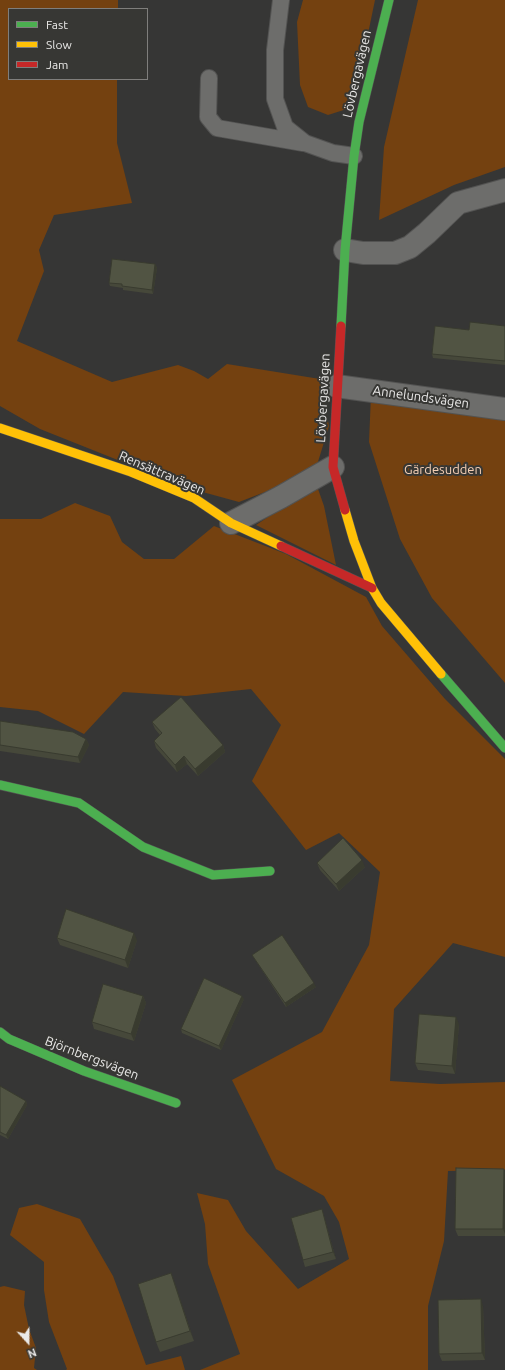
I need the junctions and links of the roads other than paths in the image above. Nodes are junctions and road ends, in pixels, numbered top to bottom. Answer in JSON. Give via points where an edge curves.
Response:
{"nodes":[{"id":1,"x":281,"y":0,"type":"edge"},
{"id":2,"x":389,"y":0,"type":"edge"},
{"id":3,"x":209,"y":78,"type":"dead end"},
{"id":4,"x":305,"y":143,"type":"junction"},
{"id":5,"x":354,"y":156,"type":"junction"},
{"id":6,"x":505,"y":190,"type":"edge"},
{"id":7,"x":345,"y":250,"type":"junction"},
{"id":8,"x":336,"y":386,"type":"junction"},
{"id":9,"x":505,"y":409,"type":"edge"},
{"id":10,"x":1,"y":430,"type":"edge"},
{"id":11,"x":333,"y":467,"type":"junction"},
{"id":12,"x":231,"y":523,"type":"junction"},
{"id":13,"x":372,"y":588,"type":"junction"},
{"id":14,"x":505,"y":748,"type":"edge"},
{"id":15,"x":0,"y":785,"type":"edge"},
{"id":16,"x":270,"y":871,"type":"dead end"},
{"id":17,"x":0,"y":1032,"type":"edge"},
{"id":18,"x":176,"y":1103,"type":"dead end"}],
"edges":[{"from":1,"to":4,"type":"lane","via":[[275,50],[275,99],[285,127]]},
{"from":2,"to":5,"type":"street","name":"Lövbergavägen","via":[[359,122]]},
{"from":3,"to":4,"type":"lane","via":[[208,117],[217,128]]},
{"from":4,"to":5,"type":"lane","via":[[334,153]]},
{"from":5,"to":7,"type":"street","name":"Lövbergavägen"},
{"from":6,"to":7,"type":"street","via":[[458,203],[410,247],[395,253]]},
{"from":7,"to":8,"type":"street","name":"Lövbergavägen"},
{"from":8,"to":9,"type":"street","name":"Annelundsvägen"},
{"from":8,"to":11,"type":"street","name":"Lövbergavägen"},
{"from":10,"to":12,"type":"street","name":"Rensättravägen","via":[[130,472],[194,498]]},
{"from":11,"to":12,"type":"street"},
{"from":11,"to":13,"type":"street","name":"Lövbergavägen","via":[[354,541]]},
{"from":12,"to":13,"type":"street","name":"Rensättravägen"},
{"from":13,"to":14,"type":"street","name":"Lövbergavägen","via":[[413,642]]},
{"from":15,"to":16,"type":"street","via":[[79,803],[143,847],[213,875]]},
{"from":17,"to":18,"type":"street","name":"Björnbergsvägen","via":[[9,1039],[84,1071]]}]}
